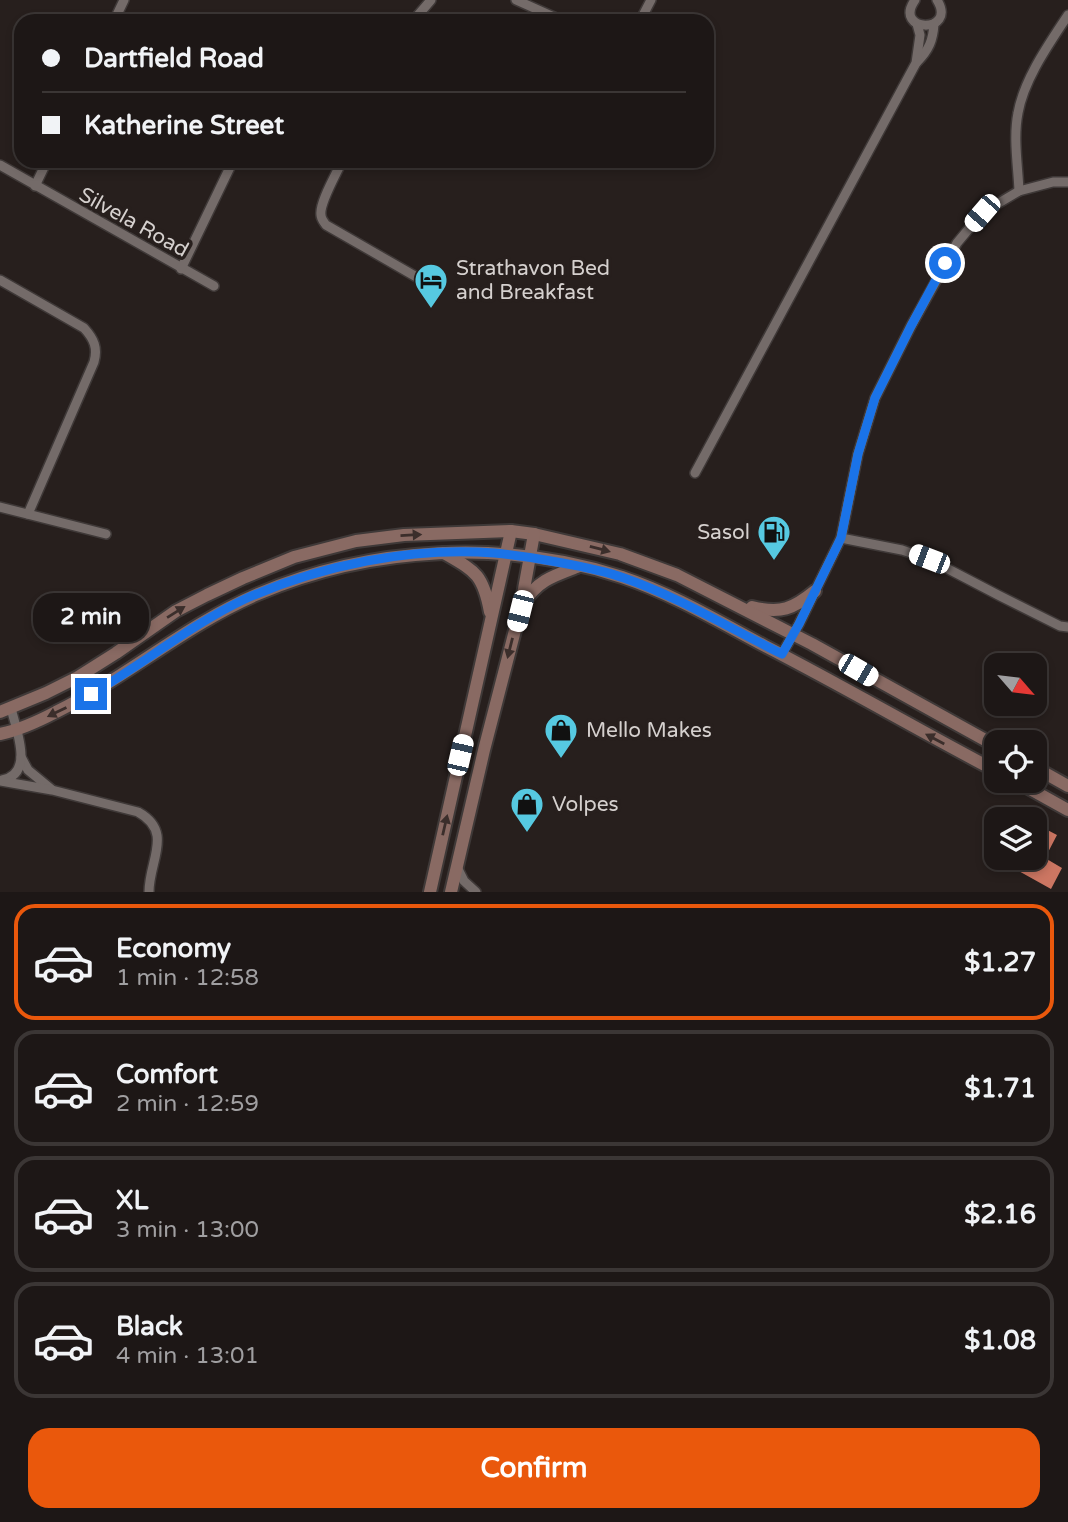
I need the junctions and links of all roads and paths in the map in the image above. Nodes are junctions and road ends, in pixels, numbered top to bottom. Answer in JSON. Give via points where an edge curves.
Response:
{"nodes":[{"id":1,"x":431,"y":0,"type":"edge"},
{"id":2,"x":516,"y":0,"type":"edge"},
{"id":3,"x":915,"y":0,"type":"edge"},
{"id":4,"x":939,"y":1,"type":"edge"},
{"id":5,"x":419,"y":14,"type":"edge"},
{"id":6,"x":547,"y":14,"type":"edge"},
{"id":7,"x":1068,"y":15,"type":"edge"},
{"id":8,"x":917,"y":23,"type":"junction"},
{"id":9,"x":934,"y":24,"type":"junction"},
{"id":10,"x":916,"y":63,"type":"junction"},
{"id":11,"x":0,"y":165,"type":"edge"},
{"id":12,"x":44,"y":168,"type":"edge"},
{"id":13,"x":230,"y":168,"type":"edge"},
{"id":14,"x":339,"y":168,"type":"edge"},
{"id":15,"x":1068,"y":182,"type":"edge"},
{"id":16,"x":35,"y":186,"type":"junction"},
{"id":17,"x":1019,"y":191,"type":"junction"},
{"id":18,"x":181,"y":269,"type":"junction"},
{"id":19,"x":0,"y":280,"type":"edge"},
{"id":20,"x":437,"y":285,"type":"dead end"},
{"id":21,"x":214,"y":286,"type":"dead end"},
{"id":22,"x":695,"y":473,"type":"dead end"},
{"id":23,"x":0,"y":507,"type":"edge"},
{"id":24,"x":28,"y":514,"type":"junction"},
{"id":25,"x":511,"y":531,"type":"junction"},
{"id":26,"x":106,"y":534,"type":"dead end"},
{"id":27,"x":534,"y":534,"type":"junction"},
{"id":28,"x":841,"y":538,"type":"junction"},
{"id":29,"x":444,"y":553,"type":"junction"},
{"id":30,"x":506,"y":554,"type":"junction"},
{"id":31,"x":530,"y":557,"type":"junction"},
{"id":32,"x":580,"y":566,"type":"junction"},
{"id":33,"x":815,"y":591,"type":"junction"},
{"id":34,"x":735,"y":603,"type":"junction"},
{"id":35,"x":520,"y":611,"type":"junction"},
{"id":36,"x":491,"y":619,"type":"junction"},
{"id":37,"x":1068,"y":627,"type":"edge"},
{"id":38,"x":793,"y":634,"type":"junction"},
{"id":39,"x":782,"y":654,"type":"junction"},
{"id":40,"x":6,"y":710,"type":"edge"},
{"id":41,"x":962,"y":727,"type":"junction"},
{"id":42,"x":17,"y":731,"type":"junction"},
{"id":43,"x":0,"y":734,"type":"edge"},
{"id":44,"x":984,"y":739,"type":"edge"},
{"id":45,"x":984,"y":743,"type":"edge"},
{"id":46,"x":22,"y":757,"type":"junction"},
{"id":47,"x":984,"y":764,"type":"edge"},
{"id":48,"x":1047,"y":774,"type":"edge"},
{"id":49,"x":0,"y":780,"type":"edge"},
{"id":50,"x":1068,"y":786,"type":"edge"},
{"id":51,"x":52,"y":790,"type":"junction"},
{"id":52,"x":1045,"y":793,"type":"edge"},
{"id":53,"x":1068,"y":810,"type":"edge"},
{"id":54,"x":456,"y":866,"type":"junction"},
{"id":55,"x":149,"y":892,"type":"edge"},
{"id":56,"x":430,"y":892,"type":"edge"},
{"id":57,"x":451,"y":892,"type":"edge"},
{"id":58,"x":476,"y":892,"type":"edge"}],
"edges":[{"from":1,"to":5,"type":"street"},
{"from":2,"to":6,"type":"street"},
{"from":3,"to":8,"type":"street","via":[[910,12]]},
{"from":4,"to":9,"type":"street","via":[[941,12]]},
{"from":7,"to":17,"type":"street","via":[[1035,70],[1018,111]]},
{"from":8,"to":9,"type":"street"},
{"from":8,"to":10,"type":"street"},
{"from":9,"to":10,"type":"street","via":[[932,43]]},
{"from":10,"to":22,"type":"street"},
{"from":11,"to":16,"type":"street","name":"Silvela Road"},
{"from":12,"to":16,"type":"street"},
{"from":13,"to":18,"type":"street"},
{"from":14,"to":20,"type":"street","via":[[322,205],[326,225]]},
{"from":15,"to":17,"type":"street"},
{"from":16,"to":18,"type":"street","name":"Silvela Road"},
{"from":17,"to":28,"type":"street","via":[[982,213],[957,243],[911,326],[866,425]]},
{"from":18,"to":21,"type":"street","name":"Silvela Road"},
{"from":19,"to":24,"type":"street","via":[[84,328],[96,345],[94,362]]},
{"from":23,"to":24,"type":"street"},
{"from":24,"to":26,"type":"street"},
{"from":25,"to":27,"type":"main road"},
{"from":25,"to":30,"type":"main road"},
{"from":40,"to":25,"type":"main road","one_way":true,"via":[[78,677],[176,611],[294,558],[356,541],[404,535]]},
{"from":27,"to":31,"type":"main road"},
{"from":27,"to":34,"type":"main road","one_way":true,"via":[[620,554]]},
{"from":28,"to":33,"type":"street"},
{"from":28,"to":37,"type":"street","via":[[929,559]]},
{"from":29,"to":30,"type":"main road"},
{"from":29,"to":36,"type":"main road","via":[[480,578]]},
{"from":29,"to":42,"type":"main road","one_way":true,"via":[[356,564],[274,587],[190,629],[108,684]]},
{"from":30,"to":31,"type":"main road"},
{"from":30,"to":36,"type":"main road"},
{"from":31,"to":32,"type":"main road"},
{"from":31,"to":35,"type":"main road"},
{"from":32,"to":35,"type":"main road","via":[[534,588]]},
{"from":32,"to":39,"type":"main road","via":[[623,577],[692,606]]},
{"from":33,"to":34,"type":"main road","via":[[777,611]]},
{"from":33,"to":38,"type":"street"},
{"from":34,"to":38,"type":"main road"},
{"from":35,"to":54,"type":"main road","one_way":true},
{"from":56,"to":36,"type":"main road","one_way":true},
{"from":38,"to":39,"type":"street"},
{"from":38,"to":41,"type":"main road"},
{"from":47,"to":39,"type":"main road","one_way":true},
{"from":40,"to":42,"type":"street"},
{"from":41,"to":44,"type":"main road"},
{"from":41,"to":45,"type":"main road"},
{"from":42,"to":43,"type":"main road"},
{"from":42,"to":46,"type":"street"},
{"from":46,"to":49,"type":"street","via":[[15,774]]},
{"from":46,"to":51,"type":"street","via":[[28,770]]},
{"from":48,"to":50,"type":"main road"},
{"from":49,"to":51,"type":"street"},
{"from":51,"to":55,"type":"street","via":[[149,818],[158,837]]},
{"from":52,"to":53,"type":"main road"},
{"from":54,"to":57,"type":"main road"},
{"from":54,"to":58,"type":"street"}]}
